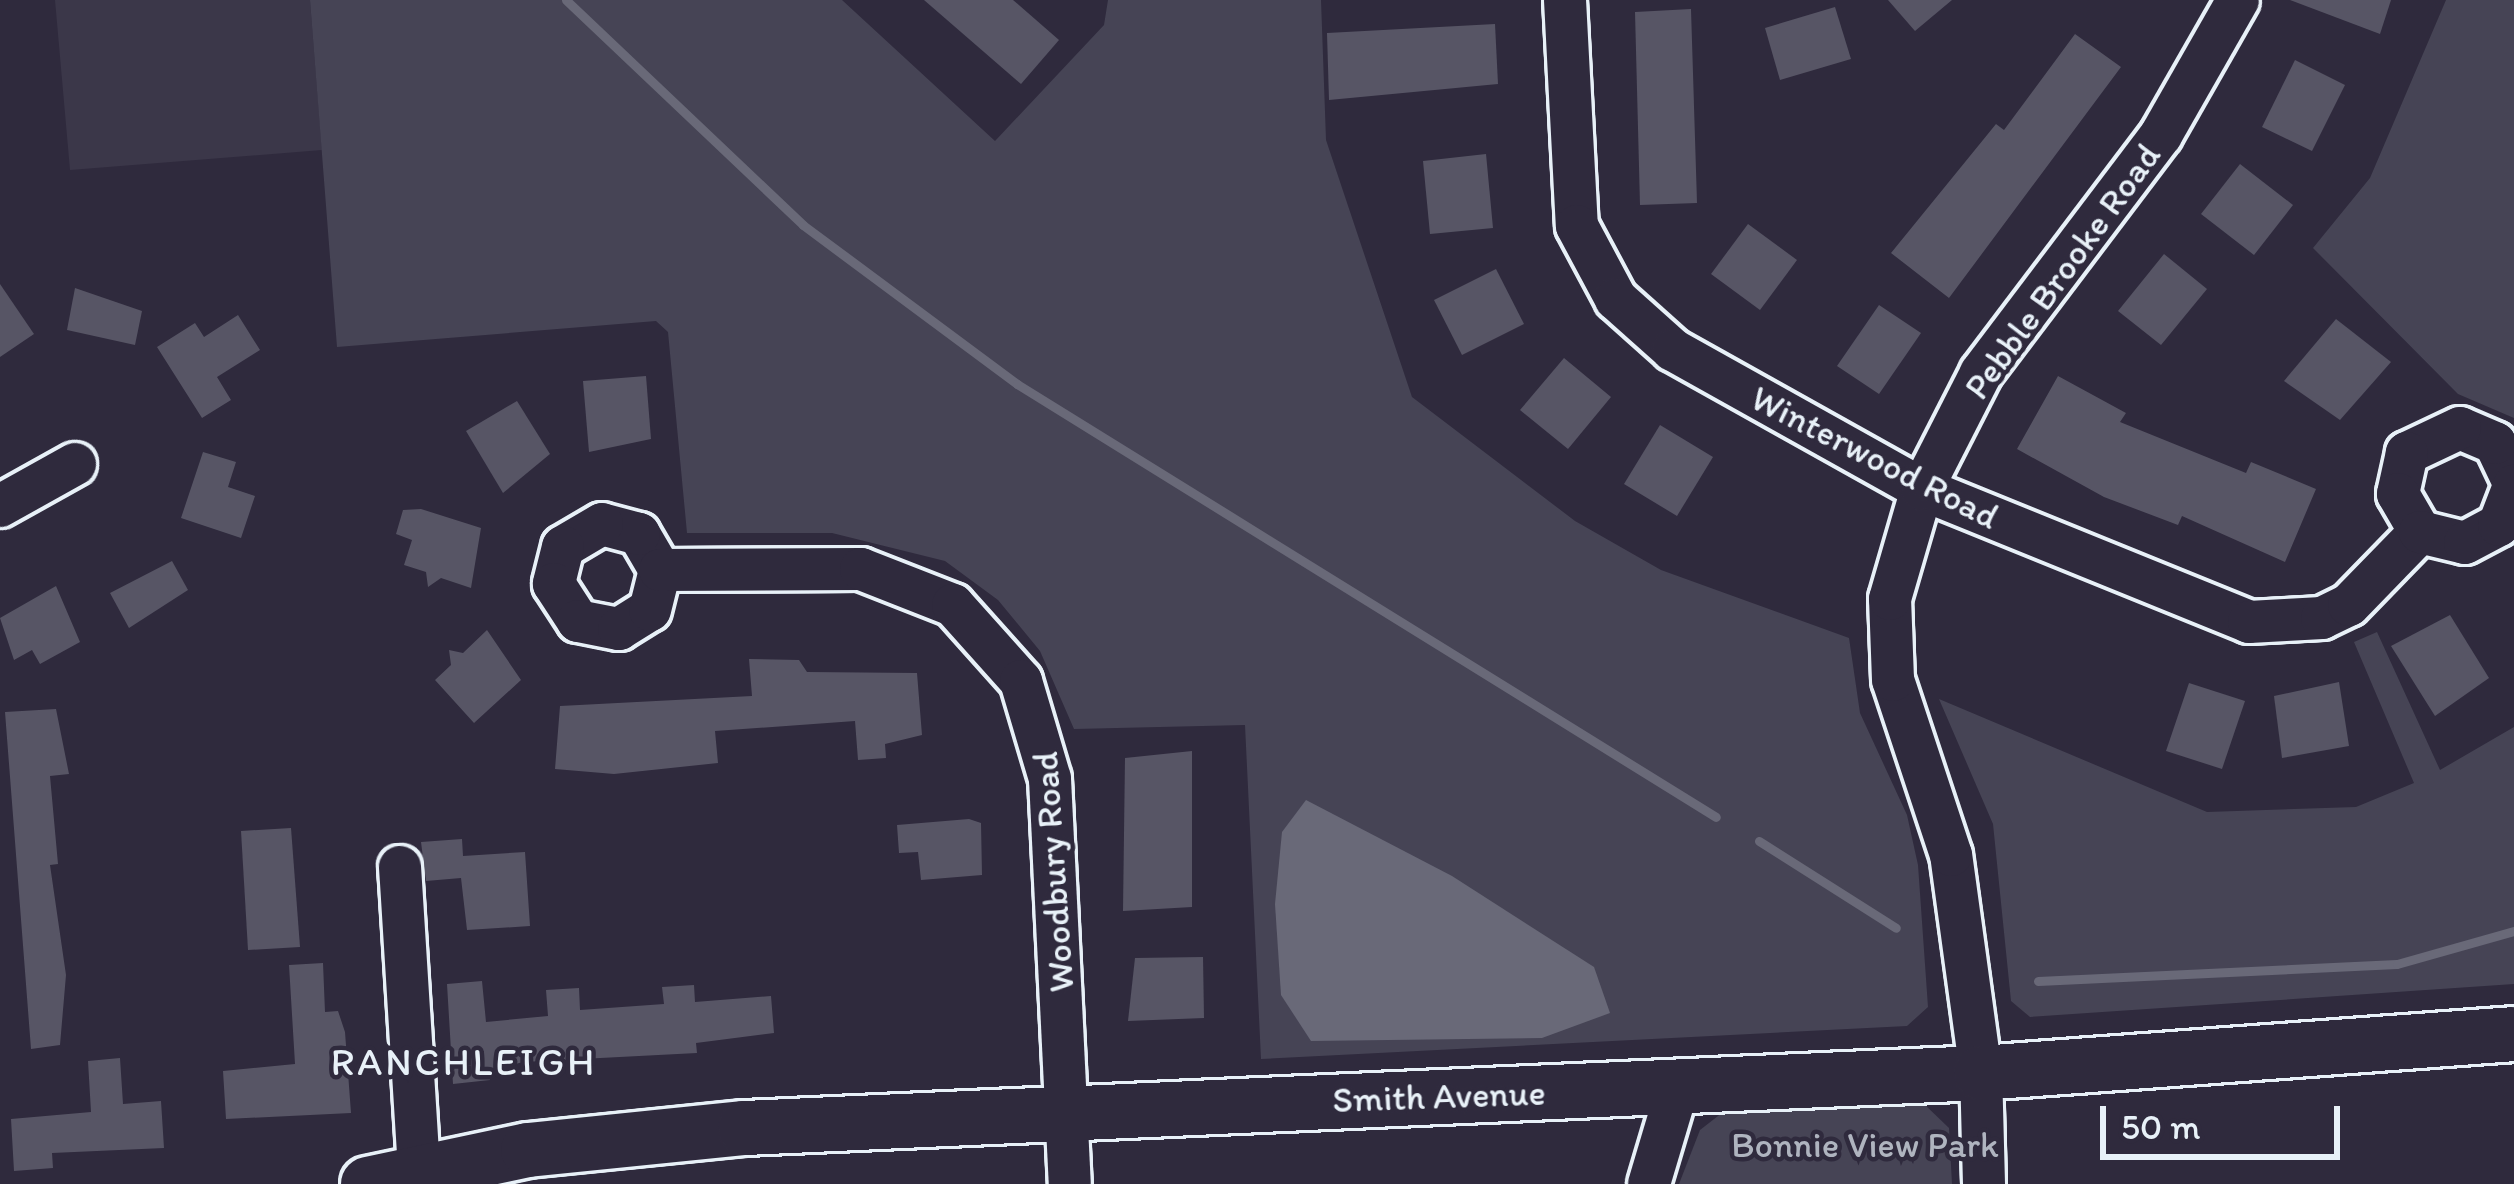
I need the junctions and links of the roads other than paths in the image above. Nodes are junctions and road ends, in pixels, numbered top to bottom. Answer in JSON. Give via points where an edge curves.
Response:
{"nodes":[{"id":1,"x":1565,"y":0,"type":"edge"},
{"id":2,"x":2238,"y":0,"type":"edge"},
{"id":3,"x":75,"y":464,"type":"dead end"},
{"id":4,"x":2514,"y":484,"type":"edge"},
{"id":5,"x":1922,"y":489,"type":"junction"},
{"id":6,"x":0,"y":506,"type":"edge"},
{"id":7,"x":2420,"y":532,"type":"junction"},
{"id":8,"x":660,"y":570,"type":"dead end"},
{"id":9,"x":400,"y":866,"type":"dead end"},
{"id":10,"x":2514,"y":1034,"type":"edge"},
{"id":11,"x":1981,"y":1072,"type":"junction"},
{"id":12,"x":1678,"y":1087,"type":"junction"},
{"id":13,"x":1068,"y":1111,"type":"junction"},
{"id":14,"x":528,"y":1167,"type":"edge"},
{"id":15,"x":393,"y":1178,"type":"edge"},
{"id":16,"x":1070,"y":1184,"type":"edge"},
{"id":17,"x":1649,"y":1184,"type":"edge"},
{"id":18,"x":1984,"y":1184,"type":"edge"}],
"edges":[{"from":1,"to":5,"type":"street","name":"Winterwood Road","via":[[1577,226],[1616,299],[1672,350]]},
{"from":2,"to":5,"type":"street","name":"Pebble Brooke Road","via":[[2161,135],[1981,373]]},
{"from":3,"to":6,"type":"street"},
{"from":4,"to":7,"type":"street","via":[[2510,507],[2484,538],[2442,542]]},
{"from":4,"to":7,"type":"street","via":[[2508,460],[2478,432],[2423,437],[2399,470],[2398,494]]},
{"from":5,"to":7,"type":"street","name":"Winterwood Road","via":[[2249,622],[2321,618],[2349,605]]},
{"from":5,"to":11,"type":"street","name":"Pebble Brooke Road","via":[[1890,599],[1893,680],[1952,855]]},
{"from":8,"to":13,"type":"street","name":"Woodbury Road","via":[[861,569],[914,584],[992,640],[1043,730]]},
{"from":9,"to":15,"type":"street"},
{"from":10,"to":11,"type":"main road","name":"Smith Avenue"},
{"from":11,"to":12,"type":"main road","name":"Smith Avenue"},
{"from":11,"to":18,"type":"street","name":"Pebble Brooke Road"},
{"from":12,"to":13,"type":"main road","name":"Smith Avenue"},
{"from":12,"to":17,"type":"street"},
{"from":13,"to":14,"type":"main road","name":"Smith Avenue"},
{"from":13,"to":16,"type":"street","name":"Woodbury Road"},
{"from":14,"to":15,"type":"main road","name":"Smith Avenue"}]}
